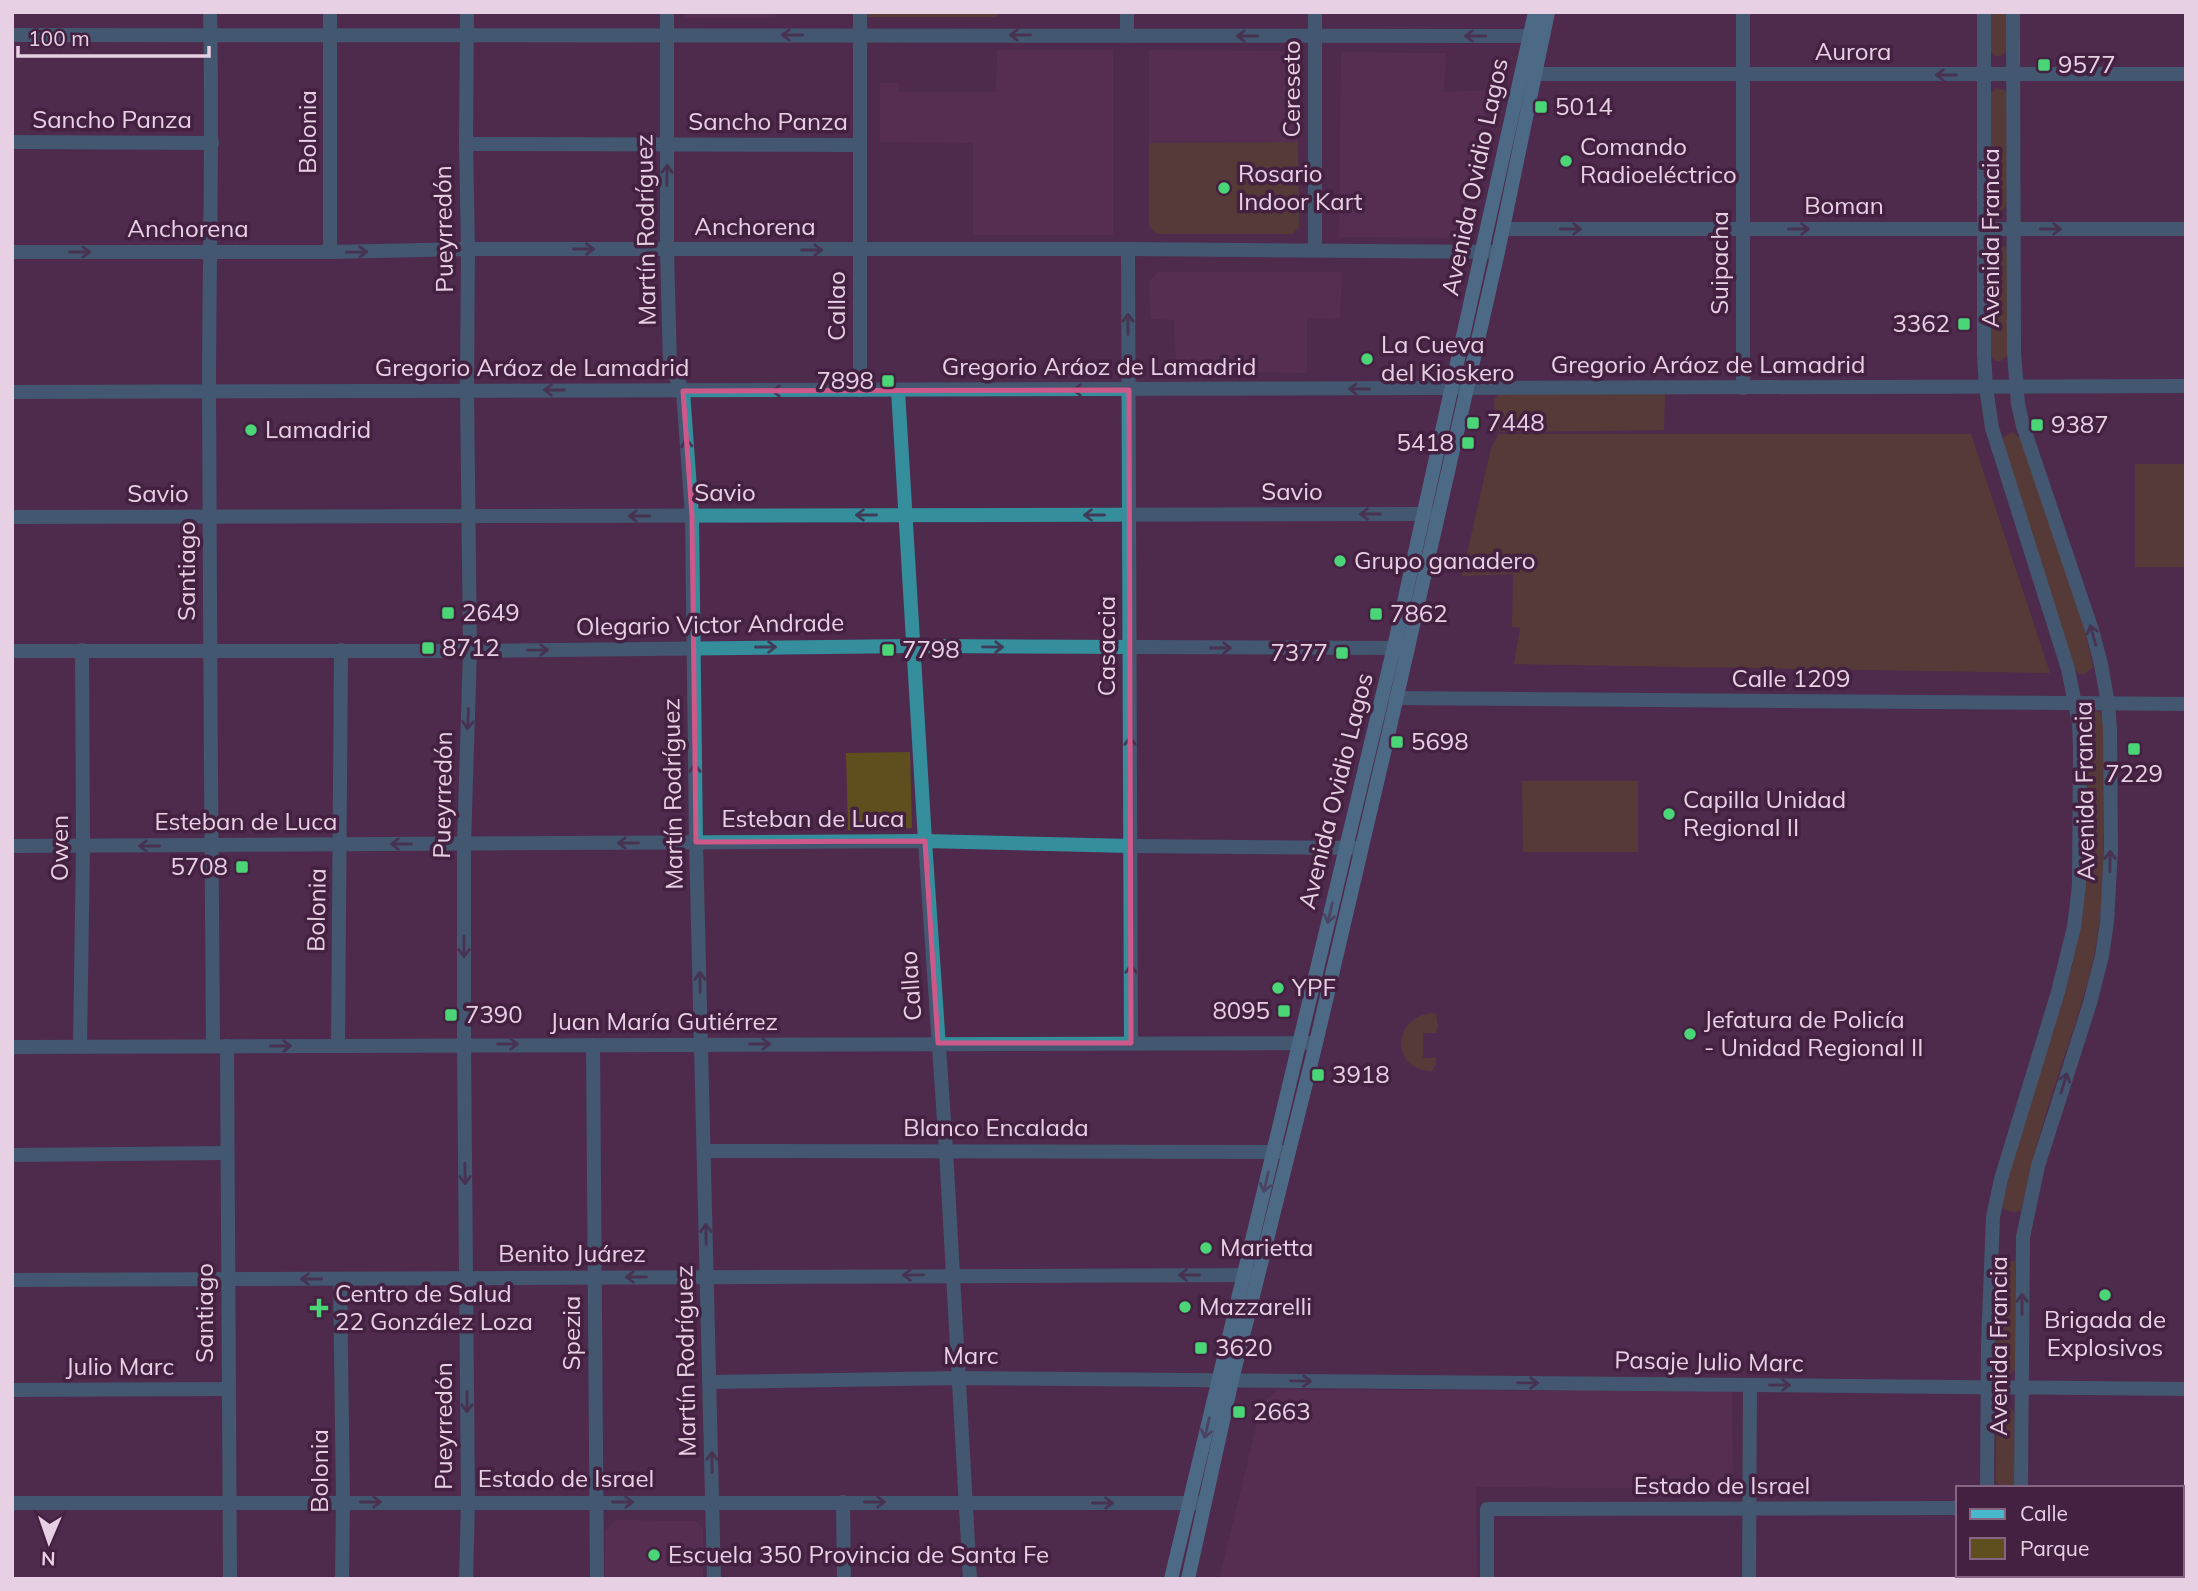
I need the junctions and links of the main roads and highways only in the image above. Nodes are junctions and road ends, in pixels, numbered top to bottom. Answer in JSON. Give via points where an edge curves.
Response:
{"nodes":[{"id":1,"x":1535,"y":12,"type":"edge"},
{"id":2,"x":1548,"y":12,"type":"edge"},
{"id":3,"x":1536,"y":36,"type":"junction"},
{"id":4,"x":1528,"y":74,"type":"junction"},
{"id":5,"x":1460,"y":389,"type":"junction"},
{"id":6,"x":1401,"y":648,"type":"junction"},
{"id":7,"x":1251,"y":1275,"type":"junction"},
{"id":8,"x":1196,"y":1503,"type":"junction"},
{"id":9,"x":1171,"y":1579,"type":"edge"},
{"id":10,"x":1188,"y":1579,"type":"edge"}],
"edges":[{"from":1,"to":3,"type":"main road","name":"Avenida Ovidio Lagos"},
{"from":2,"to":3,"type":"main road","name":"Avenida Ovidio Lagos"},
{"from":3,"to":4,"type":"main road","name":"Avenida Ovidio Lagos"},
{"from":4,"to":5,"type":"main road","name":"Avenida Ovidio Lagos","via":[[1482,251]]},
{"from":4,"to":5,"type":"main road","name":"Avenida Ovidio Lagos","via":[[1503,229]]},
{"from":5,"to":6,"type":"main road","name":"Avenida Ovidio Lagos"},
{"from":6,"to":7,"type":"main road","name":"Avenida Ovidio Lagos","one_way":true,"via":[[1299,1043]]},
{"from":6,"to":7,"type":"main road","name":"Avenida Ovidio Lagos","via":[[1396,698],[1316,1043],[1289,1153]]},
{"from":7,"to":8,"type":"main road","name":"Avenida Ovidio Lagos"},
{"from":8,"to":9,"type":"main road","name":"Avenida Ovidio Lagos"},
{"from":8,"to":10,"type":"main road","name":"Avenida Ovidio Lagos"}]}
